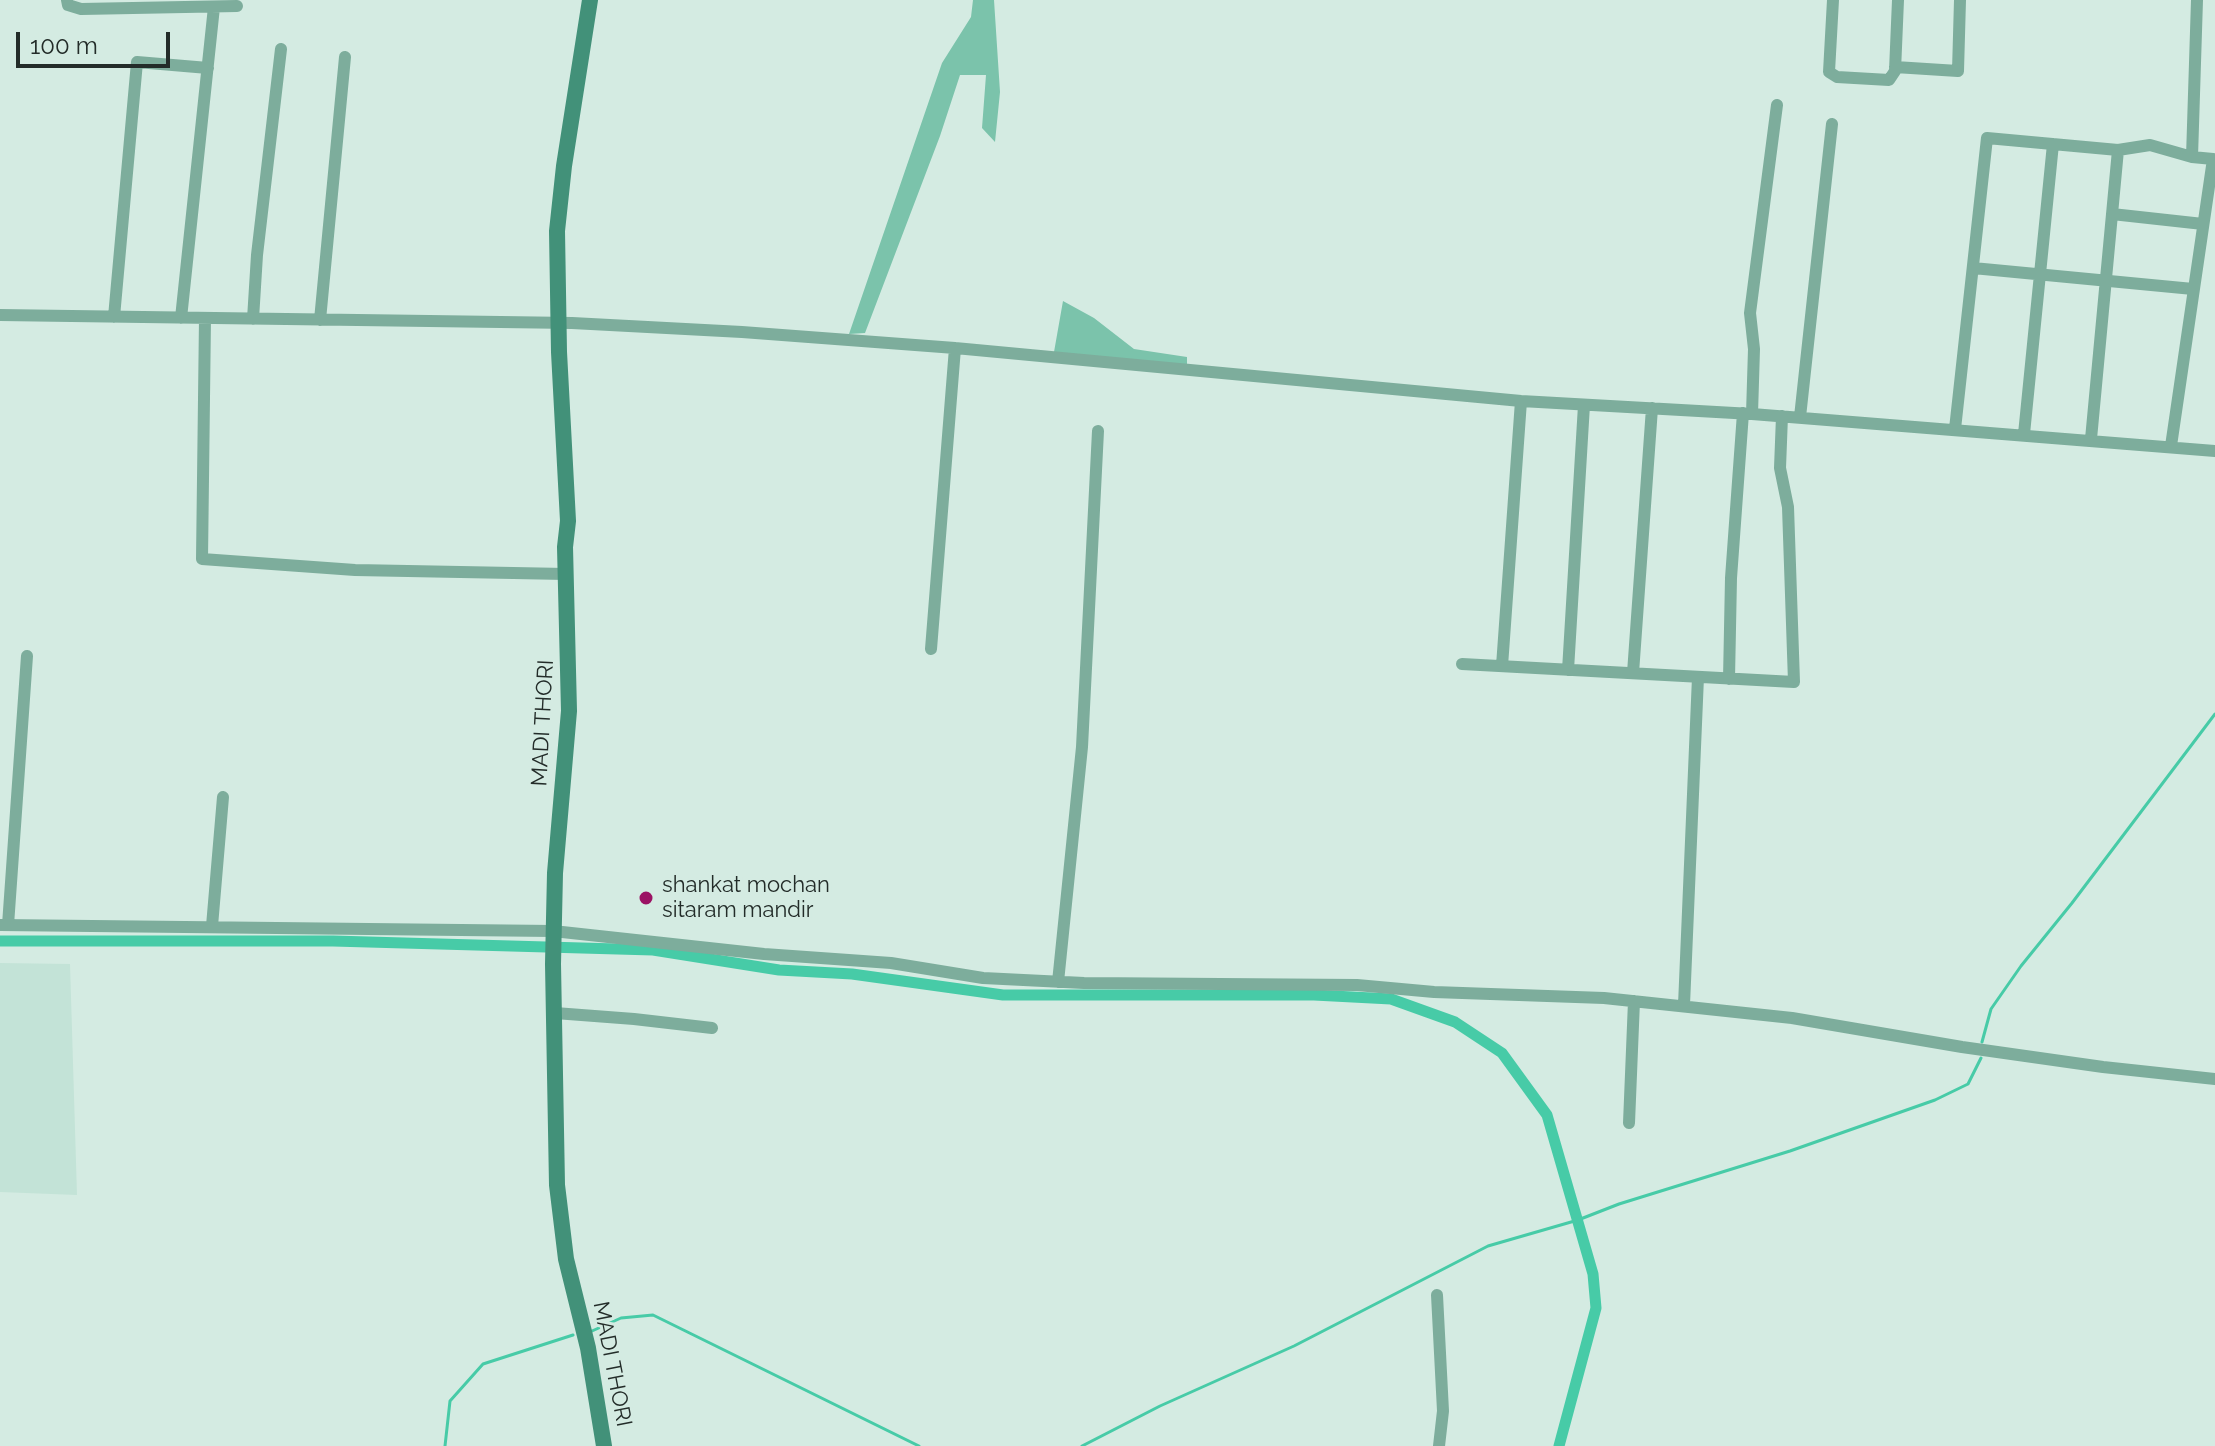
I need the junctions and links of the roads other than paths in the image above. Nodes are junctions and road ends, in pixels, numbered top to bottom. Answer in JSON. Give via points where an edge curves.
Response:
{"nodes":[{"id":1,"x":67,"y":0,"type":"edge"},
{"id":2,"x":590,"y":0,"type":"edge"},
{"id":3,"x":1833,"y":0,"type":"edge"},
{"id":4,"x":1898,"y":0,"type":"edge"},
{"id":5,"x":1960,"y":0,"type":"edge"},
{"id":6,"x":2197,"y":0,"type":"edge"},
{"id":7,"x":237,"y":6,"type":"dead end"},
{"id":8,"x":214,"y":7,"type":"junction"},
{"id":9,"x":281,"y":49,"type":"dead end"},
{"id":10,"x":345,"y":57,"type":"dead end"},
{"id":11,"x":1895,"y":67,"type":"junction"},
{"id":12,"x":208,"y":68,"type":"junction"},
{"id":13,"x":1777,"y":105,"type":"dead end"},
{"id":14,"x":1832,"y":124,"type":"dead end"},
{"id":15,"x":2053,"y":144,"type":"junction"},
{"id":16,"x":2118,"y":150,"type":"junction"},
{"id":17,"x":2192,"y":157,"type":"junction"},
{"id":18,"x":2112,"y":214,"type":"junction"},
{"id":19,"x":2203,"y":224,"type":"junction"},
{"id":20,"x":1973,"y":268,"type":"junction"},
{"id":21,"x":2040,"y":274,"type":"junction"},
{"id":22,"x":2106,"y":279,"type":"junction"},
{"id":23,"x":2193,"y":289,"type":"junction"},
{"id":24,"x":0,"y":315,"type":"edge"},
{"id":25,"x":114,"y":317,"type":"junction"},
{"id":26,"x":181,"y":318,"type":"junction"},
{"id":27,"x":205,"y":318,"type":"junction"},
{"id":28,"x":253,"y":319,"type":"junction"},
{"id":29,"x":320,"y":320,"type":"junction"},
{"id":30,"x":559,"y":323,"type":"junction"},
{"id":31,"x":955,"y":348,"type":"junction"},
{"id":32,"x":1521,"y":401,"type":"junction"},
{"id":33,"x":1584,"y":405,"type":"junction"},
{"id":34,"x":1652,"y":408,"type":"junction"},
{"id":35,"x":1747,"y":413,"type":"junction"},
{"id":36,"x":1782,"y":416,"type":"junction"},
{"id":37,"x":1800,"y":417,"type":"junction"},
{"id":38,"x":1955,"y":429,"type":"junction"},
{"id":39,"x":1098,"y":431,"type":"dead end"},
{"id":40,"x":2024,"y":434,"type":"junction"},
{"id":41,"x":2091,"y":439,"type":"junction"},
{"id":42,"x":2171,"y":446,"type":"junction"},
{"id":43,"x":2215,"y":451,"type":"edge"},
{"id":44,"x":566,"y":574,"type":"junction"},
{"id":45,"x":931,"y":649,"type":"dead end"},
{"id":46,"x":27,"y":656,"type":"dead end"},
{"id":47,"x":1462,"y":664,"type":"dead end"},
{"id":48,"x":1502,"y":666,"type":"junction"},
{"id":49,"x":1568,"y":670,"type":"junction"},
{"id":50,"x":1633,"y":673,"type":"junction"},
{"id":51,"x":1698,"y":677,"type":"junction"},
{"id":52,"x":1729,"y":679,"type":"junction"},
{"id":53,"x":223,"y":797,"type":"dead end"},
{"id":54,"x":4,"y":925,"type":"edge"},
{"id":55,"x":212,"y":926,"type":"junction"},
{"id":56,"x":553,"y":935,"type":"junction"},
{"id":57,"x":1058,"y":982,"type":"junction"},
{"id":58,"x":1634,"y":1001,"type":"junction"},
{"id":59,"x":1684,"y":1005,"type":"junction"},
{"id":60,"x":555,"y":1013,"type":"junction"},
{"id":61,"x":712,"y":1028,"type":"dead end"},
{"id":62,"x":2215,"y":1079,"type":"edge"},
{"id":63,"x":1629,"y":1123,"type":"dead end"},
{"id":64,"x":1437,"y":1295,"type":"dead end"},
{"id":65,"x":604,"y":1446,"type":"edge"},
{"id":66,"x":1439,"y":1446,"type":"edge"}],
"edges":[{"from":1,"to":8,"type":"street","via":[[81,9]]},
{"from":2,"to":30,"type":"main road","name":"MADI THORI","via":[[557,231]]},
{"from":3,"to":11,"type":"street","via":[[1829,72],[1889,80]]},
{"from":4,"to":11,"type":"street"},
{"from":5,"to":11,"type":"street","via":[[1958,71]]},
{"from":6,"to":17,"type":"street"},
{"from":7,"to":8,"type":"street"},
{"from":8,"to":12,"type":"street"},
{"from":9,"to":28,"type":"street"},
{"from":10,"to":29,"type":"street"},
{"from":12,"to":25,"type":"street","via":[[137,62]]},
{"from":12,"to":26,"type":"street"},
{"from":13,"to":35,"type":"street","via":[[1750,313],[1754,349]]},
{"from":14,"to":37,"type":"street"},
{"from":15,"to":16,"type":"street"},
{"from":15,"to":20,"type":"street","via":[[1987,138]]},
{"from":15,"to":21,"type":"street"},
{"from":16,"to":17,"type":"street","via":[[2150,145]]},
{"from":16,"to":18,"type":"street"},
{"from":17,"to":19,"type":"street","via":[[2213,159]]},
{"from":18,"to":19,"type":"street"},
{"from":18,"to":22,"type":"street"},
{"from":19,"to":23,"type":"street"},
{"from":20,"to":21,"type":"street"},
{"from":20,"to":38,"type":"street"},
{"from":21,"to":22,"type":"street"},
{"from":21,"to":40,"type":"street"},
{"from":22,"to":23,"type":"street"},
{"from":22,"to":41,"type":"street"},
{"from":23,"to":42,"type":"street"},
{"from":24,"to":25,"type":"street"},
{"from":25,"to":26,"type":"street"},
{"from":26,"to":27,"type":"street"},
{"from":27,"to":28,"type":"street"},
{"from":27,"to":44,"type":"street","via":[[202,559],[355,570]]},
{"from":28,"to":29,"type":"street"},
{"from":29,"to":30,"type":"street"},
{"from":30,"to":31,"type":"street"},
{"from":30,"to":44,"type":"main road","name":"MADI THORI"},
{"from":31,"to":32,"type":"street"},
{"from":31,"to":45,"type":"street"},
{"from":32,"to":33,"type":"street"},
{"from":32,"to":48,"type":"street"},
{"from":33,"to":34,"type":"street"},
{"from":33,"to":49,"type":"street"},
{"from":34,"to":35,"type":"street"},
{"from":34,"to":50,"type":"street"},
{"from":35,"to":36,"type":"street"},
{"from":35,"to":52,"type":"street","via":[[1732,562]]},
{"from":36,"to":37,"type":"street"},
{"from":36,"to":52,"type":"street","via":[[1780,468],[1788,507],[1794,682]]},
{"from":37,"to":38,"type":"street"},
{"from":38,"to":40,"type":"street"},
{"from":39,"to":57,"type":"street","via":[[1082,747]]},
{"from":40,"to":41,"type":"street"},
{"from":41,"to":42,"type":"street"},
{"from":42,"to":43,"type":"street"},
{"from":44,"to":56,"type":"main road","name":"MADI THORI","via":[[569,711]]},
{"from":46,"to":54,"type":"street"},
{"from":47,"to":48,"type":"street"},
{"from":48,"to":49,"type":"street"},
{"from":49,"to":50,"type":"street"},
{"from":50,"to":51,"type":"street"},
{"from":51,"to":52,"type":"street"},
{"from":51,"to":59,"type":"street"},
{"from":53,"to":55,"type":"street"},
{"from":54,"to":55,"type":"street"},
{"from":55,"to":56,"type":"street"},
{"from":56,"to":57,"type":"street"},
{"from":56,"to":60,"type":"main road","name":"MADI THORI"},
{"from":57,"to":58,"type":"street","via":[[1357,985]]},
{"from":58,"to":59,"type":"street"},
{"from":58,"to":63,"type":"street"},
{"from":59,"to":62,"type":"street"},
{"from":60,"to":61,"type":"street"},
{"from":60,"to":65,"type":"main road","name":"MADI THORI","via":[[559,1201]]},
{"from":64,"to":66,"type":"street","via":[[1443,1411]]}]}
